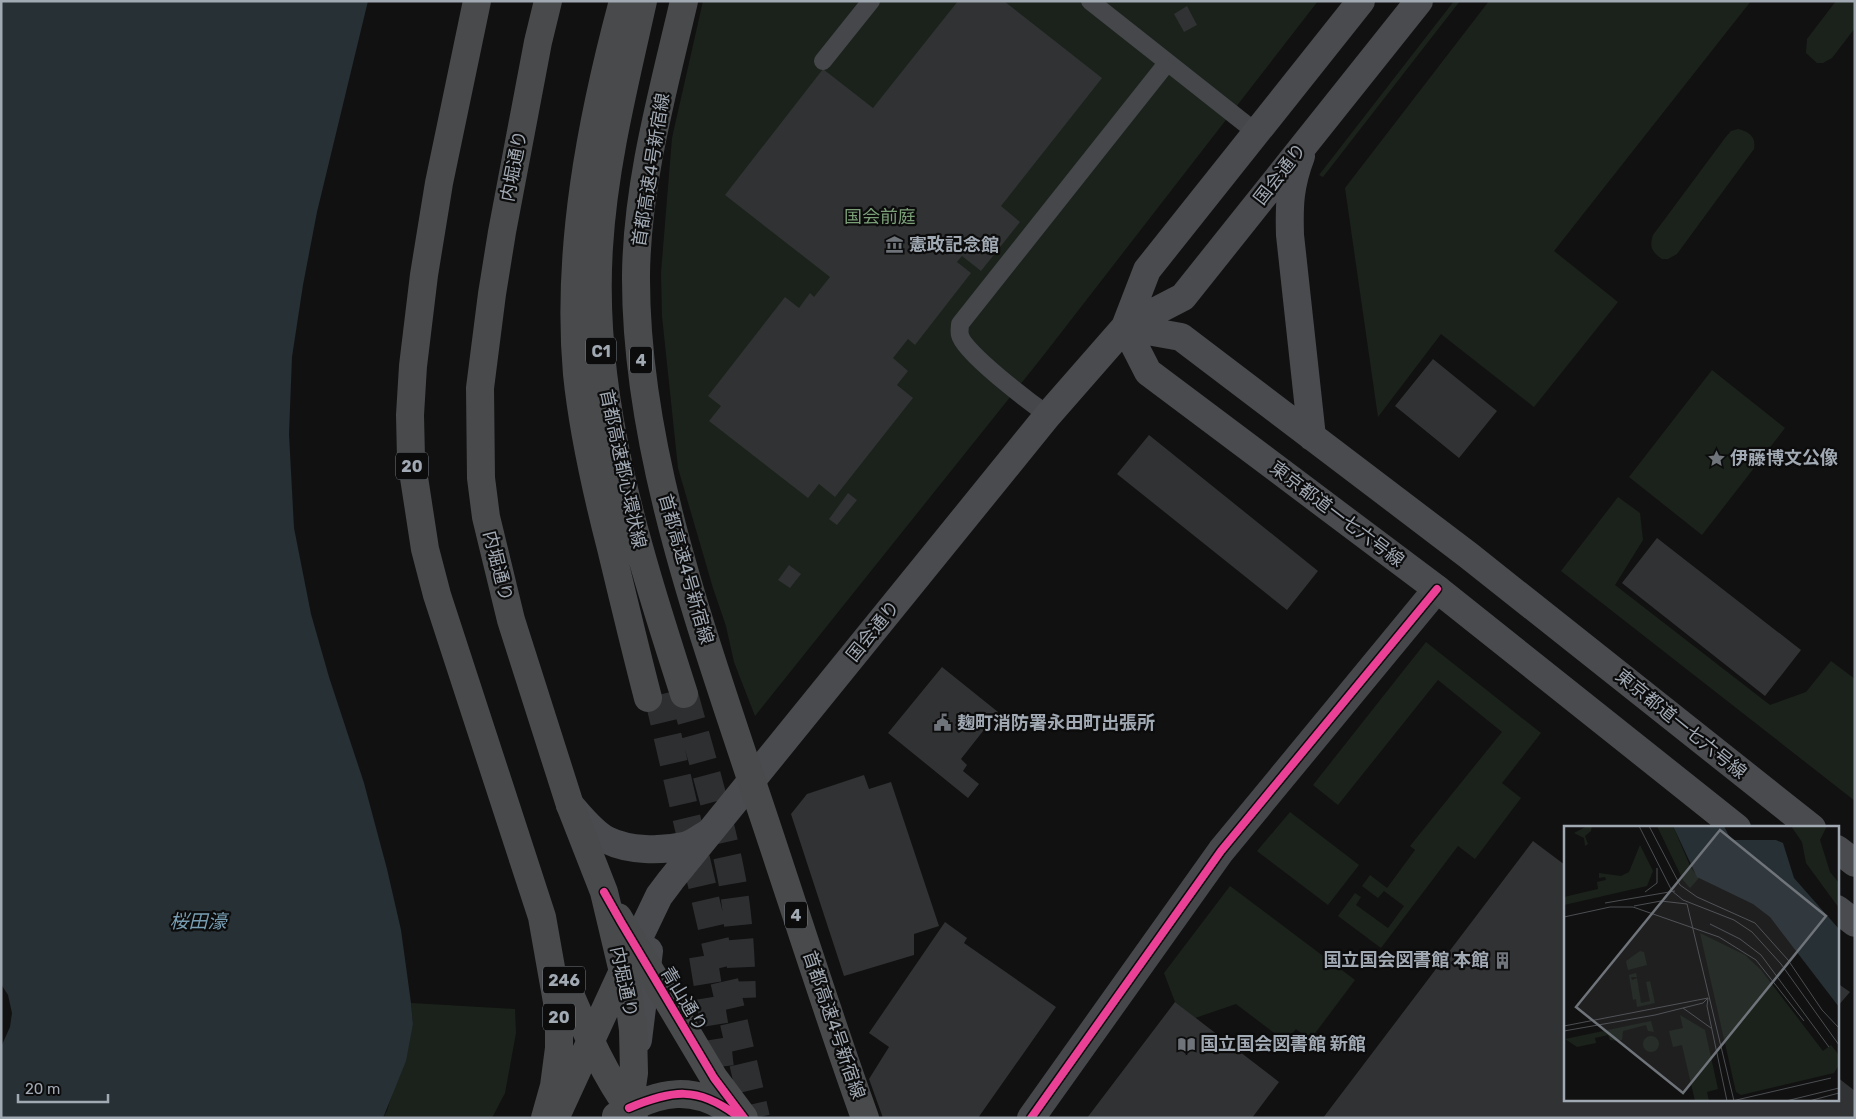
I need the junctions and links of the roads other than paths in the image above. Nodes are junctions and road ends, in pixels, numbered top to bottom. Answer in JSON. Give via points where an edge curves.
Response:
{"nodes":[{"id":1,"x":477,"y":1,"type":"edge"},
{"id":2,"x":548,"y":1,"type":"edge"},
{"id":3,"x":623,"y":1,"type":"edge"},
{"id":4,"x":643,"y":1,"type":"edge"},
{"id":5,"x":684,"y":1,"type":"edge"},
{"id":6,"x":871,"y":1,"type":"edge"},
{"id":7,"x":1090,"y":1,"type":"edge"},
{"id":8,"x":1360,"y":1,"type":"edge"},
{"id":9,"x":1419,"y":1,"type":"edge"},
{"id":10,"x":823,"y":61,"type":"dead end"},
{"id":11,"x":1167,"y":63,"type":"junction"},
{"id":12,"x":1257,"y":133,"type":"junction"},
{"id":13,"x":1307,"y":141,"type":"junction"},
{"id":14,"x":1125,"y":327,"type":"junction"},
{"id":15,"x":1048,"y":415,"type":"junction"},
{"id":16,"x":1312,"y":437,"type":"junction"},
{"id":17,"x":1437,"y":589,"type":"junction"},
{"id":18,"x":570,"y":805,"type":"junction"},
{"id":19,"x":1734,"y":826,"type":"edge"},
{"id":20,"x":1809,"y":826,"type":"edge"},
{"id":21,"x":715,"y":827,"type":"junction"},
{"id":22,"x":1838,"y":850,"type":"edge"},
{"id":23,"x":1855,"y":863,"type":"edge"},
{"id":24,"x":604,"y":892,"type":"joint"},
{"id":25,"x":1838,"y":910,"type":"edge"},
{"id":26,"x":542,"y":917,"type":"junction"},
{"id":27,"x":1855,"y":923,"type":"edge"},
{"id":28,"x":635,"y":961,"type":"junction"},
{"id":29,"x":590,"y":1042,"type":"junction"},
{"id":30,"x":626,"y":1115,"type":"edge"},
{"id":31,"x":545,"y":1118,"type":"edge"},
{"id":32,"x":556,"y":1118,"type":"edge"},
{"id":33,"x":742,"y":1118,"type":"edge"},
{"id":34,"x":865,"y":1118,"type":"edge"},
{"id":35,"x":1031,"y":1118,"type":"edge"}],
"edges":[{"from":1,"to":26,"type":"highway","number":"20","via":[[439,183],[424,275],[413,366],[411,458],[425,549],[437,595]]},
{"from":2,"to":18,"type":"highway","name":"内堀通り","via":[[499,250],[480,388],[479,437],[486,518],[498,569]]},
{"from":3,"to":4,"type":"highway","name":"首都高速都心環状線","number":"C1","via":[[605,68],[580,213],[574,319],[577,373],[585,433],[607,533],[663,695],[644,570],[609,421],[598,304],[605,190]]},
{"from":5,"to":34,"type":"highway","name":"首都高速4号新宿線","number":"4","via":[[654,134],[639,221],[636,275],[644,388],[685,574],[728,712]]},
{"from":6,"to":10,"type":"lane"},
{"from":7,"to":11,"type":"lane"},
{"from":8,"to":12,"type":"main road","name":"国会通り"},
{"from":9,"to":13,"type":"main road","name":"国会通り"},
{"from":11,"to":12,"type":"lane"},
{"from":11,"to":15,"type":"lane","via":[[960,324],[960,336],[969,349]]},
{"from":12,"to":14,"type":"main road","name":"国会通り","via":[[1148,270]]},
{"from":13,"to":14,"type":"main road","name":"国会通り","via":[[1183,297]]},
{"from":13,"to":16,"type":"main road","via":[[1293,176],[1289,203]]},
{"from":14,"to":15,"type":"main road","name":"国会通り"},
{"from":14,"to":16,"type":"main road","name":"東京都道一七六号線","via":[[1181,337]]},
{"from":14,"to":17,"type":"main road","name":"東京都道一七六号線","via":[[1148,372]]},
{"from":15,"to":21,"type":"main road","name":"国会通り"},
{"from":16,"to":20,"type":"main road","name":"東京都道一七六号線","via":[[1488,570]]},
{"from":17,"to":19,"type":"main road","name":"東京都道一七六号線"},
{"from":17,"to":35,"type":"street","via":[[1220,851]]},
{"from":18,"to":21,"type":"main road","via":[[606,840],[641,848],[685,846]]},
{"from":18,"to":24,"type":"highway","name":"内堀通り"},
{"from":21,"to":28,"type":"main road","name":"国会通り","via":[[659,896]]},
{"from":22,"to":23,"type":"main road"},
{"from":24,"to":28,"type":"highway","name":"青山通り"},
{"from":25,"to":27,"type":"main road"},
{"from":26,"to":29,"type":"highway","number":"246"},
{"from":26,"to":31,"type":"highway","number":"20","via":[[559,1013],[554,1086]]},
{"from":28,"to":29,"type":"highway"},
{"from":28,"to":30,"type":"highway","name":"内堀通り","via":[[628,993],[634,1073]]},
{"from":28,"to":33,"type":"highway","name":"青山通り"},
{"from":29,"to":30,"type":"highway","number":"246"},
{"from":29,"to":32,"type":"highway"},
{"from":30,"to":33,"type":"highway","via":[[665,1094],[683,1093],[716,1101]]}]}
